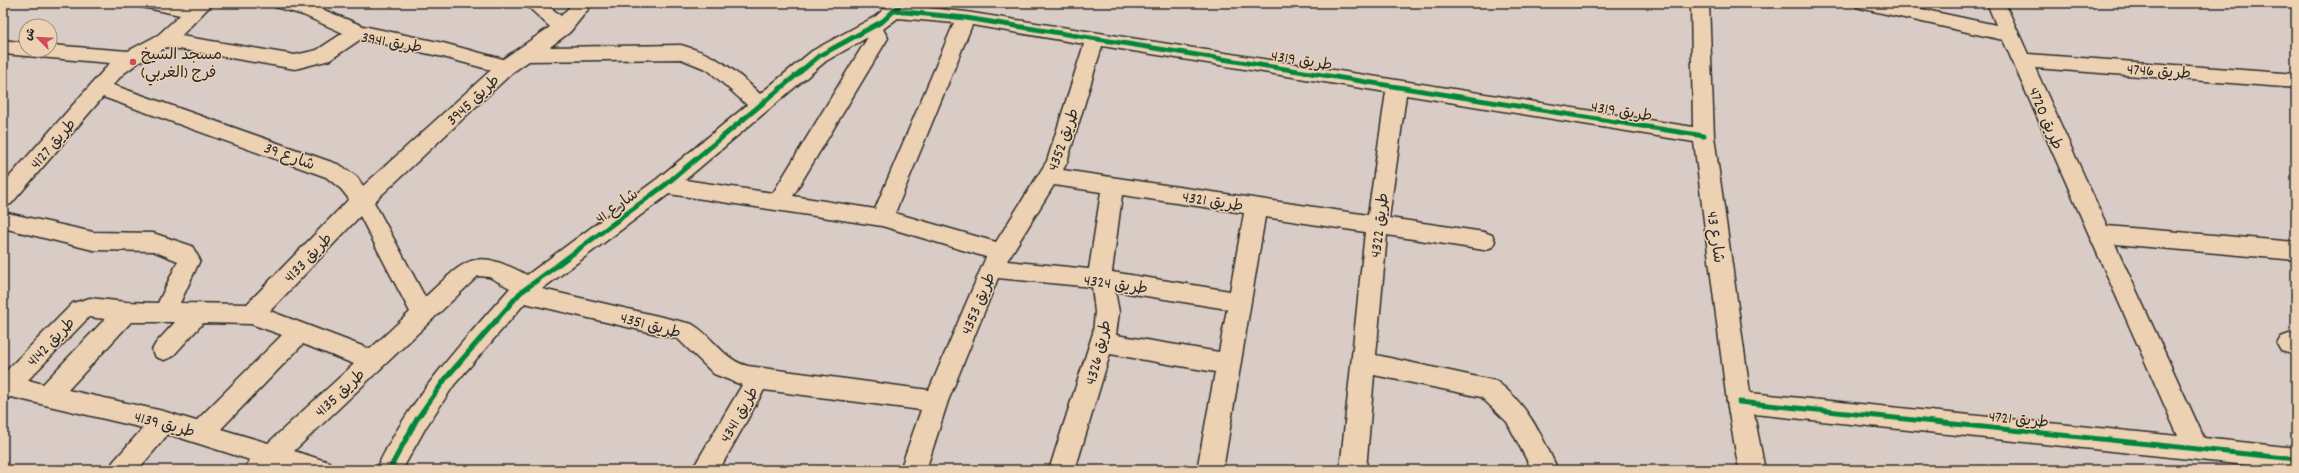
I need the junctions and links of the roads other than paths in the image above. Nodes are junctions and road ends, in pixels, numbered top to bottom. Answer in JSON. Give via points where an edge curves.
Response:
{"nodes":[{"id":1,"x":149,"y":3,"type":"edge"},
{"id":2,"x":282,"y":3,"type":"edge"},
{"id":3,"x":533,"y":3,"type":"edge"},
{"id":4,"x":584,"y":3,"type":"edge"},
{"id":5,"x":1700,"y":3,"type":"edge"},
{"id":6,"x":1864,"y":3,"type":"edge"},
{"id":7,"x":1996,"y":3,"type":"edge"},
{"id":8,"x":199,"y":7,"type":"edge"},
{"id":9,"x":899,"y":7,"type":"edge"},
{"id":10,"x":966,"y":18,"type":"junction"},
{"id":11,"x":562,"y":27,"type":"junction"},
{"id":12,"x":869,"y":30,"type":"junction"},
{"id":13,"x":358,"y":32,"type":"junction"},
{"id":14,"x":2010,"y":35,"type":"junction"},
{"id":15,"x":1095,"y":39,"type":"junction"},
{"id":16,"x":165,"y":40,"type":"junction"},
{"id":17,"x":3,"y":47,"type":"edge"},
{"id":18,"x":18,"y":49,"type":"edge"},
{"id":19,"x":58,"y":52,"type":"edge"},
{"id":20,"x":525,"y":54,"type":"junction"},
{"id":21,"x":131,"y":58,"type":"junction"},
{"id":22,"x":2022,"y":60,"type":"junction"},
{"id":23,"x":506,"y":67,"type":"junction"},
{"id":24,"x":2296,"y":81,"type":"edge"},
{"id":25,"x":1397,"y":87,"type":"junction"},
{"id":26,"x":100,"y":88,"type":"junction"},
{"id":27,"x":759,"y":105,"type":"junction"},
{"id":28,"x":1704,"y":136,"type":"junction"},
{"id":29,"x":1050,"y":176,"type":"junction"},
{"id":30,"x":1114,"y":185,"type":"junction"},
{"id":31,"x":665,"y":186,"type":"junction"},
{"id":32,"x":3,"y":198,"type":"edge"},
{"id":33,"x":362,"y":200,"type":"junction"},
{"id":34,"x":778,"y":203,"type":"junction"},
{"id":35,"x":1256,"y":207,"type":"junction"},
{"id":36,"x":882,"y":218,"type":"junction"},
{"id":37,"x":3,"y":220,"type":"edge"},
{"id":38,"x":1377,"y":225,"type":"junction"},
{"id":39,"x":2098,"y":234,"type":"junction"},
{"id":40,"x":1484,"y":242,"type":"dead end"},
{"id":41,"x":2296,"y":251,"type":"edge"},
{"id":42,"x":996,"y":260,"type":"junction"},
{"id":43,"x":1100,"y":279,"type":"junction"},
{"id":44,"x":524,"y":289,"type":"junction"},
{"id":45,"x":1241,"y":302,"type":"junction"},
{"id":46,"x":126,"y":312,"type":"junction"},
{"id":47,"x":165,"y":312,"type":"junction"},
{"id":48,"x":198,"y":313,"type":"junction"},
{"id":49,"x":252,"y":314,"type":"junction"},
{"id":50,"x":423,"y":315,"type":"junction"},
{"id":51,"x":300,"y":332,"type":"junction"},
{"id":52,"x":1102,"y":343,"type":"junction"},
{"id":53,"x":164,"y":350,"type":"dead end"},
{"id":54,"x":374,"y":360,"type":"junction"},
{"id":55,"x":1364,"y":363,"type":"junction"},
{"id":56,"x":1230,"y":364,"type":"junction"},
{"id":57,"x":758,"y":379,"type":"junction"},
{"id":58,"x":5,"y":388,"type":"edge"},
{"id":59,"x":48,"y":394,"type":"junction"},
{"id":60,"x":936,"y":401,"type":"junction"},
{"id":61,"x":1739,"y":402,"type":"junction"},
{"id":62,"x":163,"y":422,"type":"junction"},
{"id":63,"x":201,"y":433,"type":"junction"},
{"id":64,"x":2196,"y":449,"type":"junction"},
{"id":65,"x":2296,"y":459,"type":"edge"},
{"id":66,"x":264,"y":462,"type":"edge"},
{"id":67,"x":122,"y":470,"type":"edge"},
{"id":68,"x":320,"y":470,"type":"edge"},
{"id":69,"x":388,"y":470,"type":"edge"},
{"id":70,"x":705,"y":470,"type":"edge"},
{"id":71,"x":913,"y":470,"type":"edge"},
{"id":72,"x":1062,"y":470,"type":"edge"},
{"id":73,"x":1210,"y":470,"type":"edge"},
{"id":74,"x":1353,"y":470,"type":"edge"},
{"id":75,"x":1545,"y":470,"type":"edge"},
{"id":76,"x":1752,"y":470,"type":"edge"}],
"edges":[{"from":1,"to":8,"type":"street"},
{"from":2,"to":13,"type":"street","via":[[309,10]]},
{"from":3,"to":11,"type":"street"},
{"from":4,"to":11,"type":"street","name":"طريق 3945"},
{"from":5,"to":28,"type":"street","name":"شارع 43"},
{"from":6,"to":14,"type":"street"},
{"from":7,"to":14,"type":"street","name":"طريق 4720"},
{"from":8,"to":16,"type":"street"},
{"from":9,"to":10,"type":"street","name":"طريق 4319"},
{"from":9,"to":12,"type":"street","name":"شارع 41"},
{"from":10,"to":15,"type":"street","name":"طريق 4319"},
{"from":10,"to":36,"type":"street"},
{"from":11,"to":20,"type":"street","name":"طريق 3945","via":[[545,42]]},
{"from":12,"to":27,"type":"street","name":"شارع 41","via":[[819,56]]},
{"from":12,"to":34,"type":"street","via":[[876,33],[878,38]]},
{"from":13,"to":16,"type":"street","name":"طريق 3941","via":[[323,55],[295,62]]},
{"from":13,"to":23,"type":"street","name":"طريق 3941","via":[[443,50]]},
{"from":14,"to":22,"type":"street","name":"طريق 4720"},
{"from":15,"to":25,"type":"street","name":"طريق 4319"},
{"from":15,"to":29,"type":"street","name":"طريق 4352","via":[[1060,155]]},
{"from":16,"to":21,"type":"street"},
{"from":17,"to":18,"type":"street"},
{"from":19,"to":21,"type":"street"},
{"from":20,"to":23,"type":"street","name":"طريق 3945"},
{"from":20,"to":27,"type":"street","via":[[681,52],[697,55],[721,69]]},
{"from":21,"to":26,"type":"street","via":[[116,69]]},
{"from":22,"to":24,"type":"street","name":"طريق 4746"},
{"from":22,"to":39,"type":"street","name":"طريق 4720"},
{"from":23,"to":33,"type":"street","name":"طريق 3945"},
{"from":25,"to":28,"type":"street","name":"طريق 4319"},
{"from":25,"to":38,"type":"street","name":"طريق 4322"},
{"from":26,"to":32,"type":"street","name":"طريق 4127"},
{"from":26,"to":33,"type":"street","name":"شارع 39","via":[[333,171],[349,183]]},
{"from":27,"to":31,"type":"street","name":"شارع 41"},
{"from":28,"to":61,"type":"street","name":"شارع 43"},
{"from":29,"to":30,"type":"street","name":"طريق 4321"},
{"from":29,"to":42,"type":"street","name":"طريق 4352"},
{"from":30,"to":35,"type":"street","name":"طريق 4321"},
{"from":30,"to":43,"type":"street","name":"طريق 4326","via":[[1100,260]]},
{"from":31,"to":34,"type":"street","name":"طريق 4353"},
{"from":31,"to":44,"type":"street","name":"شارع 41"},
{"from":33,"to":49,"type":"street","name":"طريق 4133"},
{"from":33,"to":50,"type":"street","name":"شارع 39"},
{"from":34,"to":36,"type":"street","name":"طريق 4353"},
{"from":35,"to":38,"type":"street","name":"طريق 4321"},
{"from":35,"to":45,"type":"street"},
{"from":36,"to":42,"type":"street","name":"طريق 4353"},
{"from":37,"to":47,"type":"street","via":[[93,241],[153,242],[184,252],[189,260]]},
{"from":38,"to":40,"type":"street","name":"طريق 4321"},
{"from":38,"to":55,"type":"street","name":"طريق 4322"},
{"from":39,"to":41,"type":"street"},
{"from":39,"to":64,"type":"street","name":"طريق 4720"},
{"from":42,"to":43,"type":"street","name":"طريق 4324"},
{"from":42,"to":60,"type":"street","name":"طريق 4353"},
{"from":43,"to":45,"type":"street","name":"طريق 4324"},
{"from":43,"to":52,"type":"street","name":"طريق 4326","via":[[1107,312]]},
{"from":44,"to":50,"type":"street","via":[[486,267],[476,267],[470,269]]},
{"from":44,"to":57,"type":"street","name":"طريق 4351","via":[[684,331],[701,342],[727,370]]},
{"from":44,"to":69,"type":"street","name":"شارع 41","via":[[446,378],[417,419]]},
{"from":45,"to":56,"type":"street"},
{"from":46,"to":47,"type":"street"},
{"from":46,"to":58,"type":"street","name":"طريق 4142","via":[[90,307],[81,310]]},
{"from":46,"to":59,"type":"street"},
{"from":47,"to":48,"type":"street"},
{"from":48,"to":49,"type":"street"},
{"from":48,"to":53,"type":"street"},
{"from":49,"to":51,"type":"street"},
{"from":50,"to":54,"type":"street","name":"طريق 4135"},
{"from":51,"to":54,"type":"street"},
{"from":51,"to":63,"type":"street"},
{"from":52,"to":56,"type":"street"},
{"from":52,"to":72,"type":"street","name":"طريق 4326"},
{"from":54,"to":66,"type":"street","name":"طريق 4135"},
{"from":55,"to":74,"type":"street","name":"طريق 4322"},
{"from":55,"to":75,"type":"street","via":[[1487,388],[1514,410]]},
{"from":56,"to":73,"type":"street"},
{"from":57,"to":60,"type":"street","name":"طريق 4351"},
{"from":57,"to":70,"type":"street","name":"طريق 4341"},
{"from":58,"to":59,"type":"street","name":"طريق 4139"},
{"from":59,"to":62,"type":"street","name":"طريق 4139"},
{"from":60,"to":71,"type":"street","name":"طريق 4353"},
{"from":61,"to":64,"type":"street","name":"طريق 4721"},
{"from":61,"to":76,"type":"street","name":"شارع 43"},
{"from":62,"to":63,"type":"street","name":"طريق 4139"},
{"from":62,"to":67,"type":"street"},
{"from":63,"to":66,"type":"street","name":"طريق 4139"},
{"from":64,"to":65,"type":"street","name":"طريق 4721"},
{"from":66,"to":68,"type":"street","name":"طريق 4139"}]}
